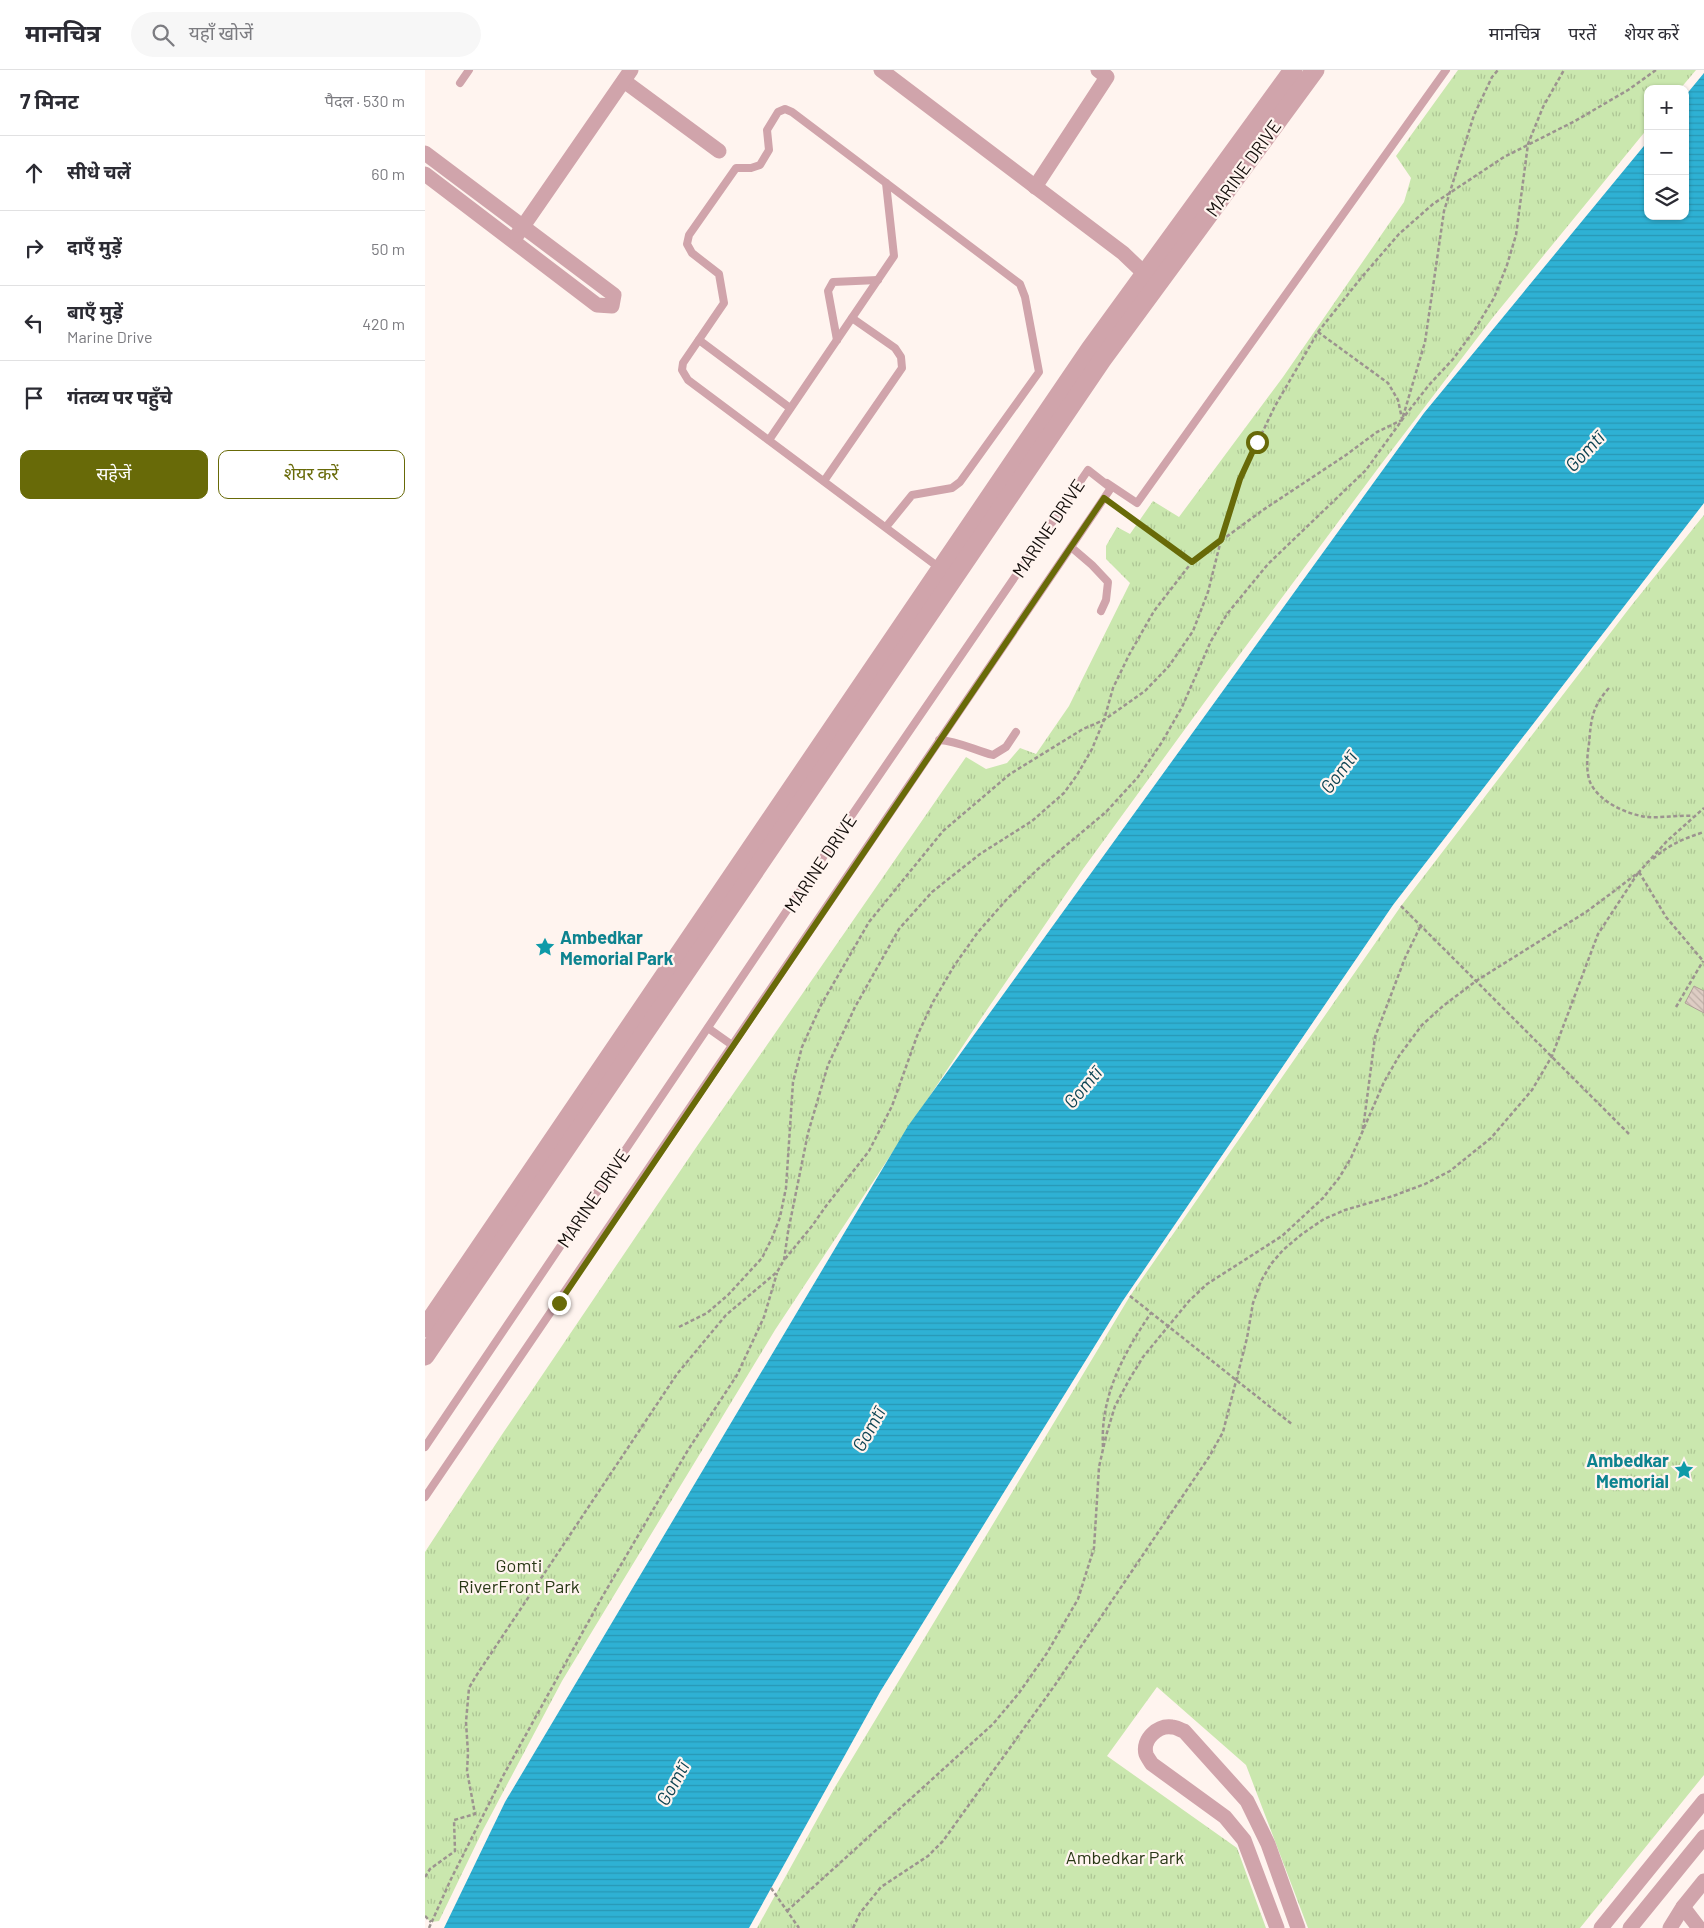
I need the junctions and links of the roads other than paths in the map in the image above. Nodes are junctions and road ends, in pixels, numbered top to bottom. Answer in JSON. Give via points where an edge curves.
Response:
{"nodes":[{"id":1,"x":469,"y":70,"type":"edge"},
{"id":2,"x":881,"y":70,"type":"edge"},
{"id":3,"x":1098,"y":70,"type":"edge"},
{"id":4,"x":1293,"y":70,"type":"edge"},
{"id":5,"x":1315,"y":70,"type":"edge"},
{"id":6,"x":1446,"y":70,"type":"edge"},
{"id":7,"x":628,"y":75,"type":"edge"},
{"id":8,"x":460,"y":83,"type":"dead end"},
{"id":9,"x":719,"y":151,"type":"dead end"},
{"id":10,"x":425,"y":153,"type":"edge"},
{"id":11,"x":425,"y":174,"type":"edge"},
{"id":12,"x":886,"y":183,"type":"junction"},
{"id":13,"x":1035,"y":186,"type":"junction"},
{"id":14,"x":523,"y":226,"type":"junction"},
{"id":15,"x":513,"y":240,"type":"junction"},
{"id":16,"x":1145,"y":274,"type":"junction"},
{"id":17,"x":878,"y":280,"type":"junction"},
{"id":18,"x":852,"y":318,"type":"junction"},
{"id":19,"x":699,"y":340,"type":"junction"},
{"id":20,"x":837,"y":340,"type":"junction"},
{"id":21,"x":790,"y":408,"type":"junction"},
{"id":22,"x":769,"y":440,"type":"junction"},
{"id":23,"x":1099,"y":478,"type":"junction"},
{"id":24,"x":824,"y":481,"type":"junction"},
{"id":25,"x":886,"y":528,"type":"junction"},
{"id":26,"x":1071,"y":547,"type":"junction"},
{"id":27,"x":941,"y":569,"type":"junction"},
{"id":28,"x":1101,"y":611,"type":"dead end"},
{"id":29,"x":1016,"y":732,"type":"dead end"},
{"id":30,"x":939,"y":740,"type":"junction"},
{"id":31,"x":708,"y":1028,"type":"junction"},
{"id":32,"x":732,"y":1045,"type":"junction"},
{"id":33,"x":425,"y":1328,"type":"edge"},
{"id":34,"x":425,"y":1356,"type":"edge"},
{"id":35,"x":425,"y":1447,"type":"edge"},
{"id":36,"x":425,"y":1497,"type":"edge"},
{"id":37,"x":1704,"y":1801,"type":"edge"},
{"id":38,"x":1704,"y":1837,"type":"edge"},
{"id":39,"x":1704,"y":1881,"type":"edge"},
{"id":40,"x":1683,"y":1907,"type":"junction"},
{"id":41,"x":1277,"y":1928,"type":"edge"},
{"id":42,"x":1298,"y":1928,"type":"edge"},
{"id":43,"x":1601,"y":1928,"type":"edge"},
{"id":44,"x":1630,"y":1928,"type":"edge"},
{"id":45,"x":1670,"y":1928,"type":"edge"},
{"id":46,"x":1699,"y":1928,"type":"edge"}],
"edges":[{"from":1,"to":8,"type":"lane"},
{"from":2,"to":13,"type":"street"},
{"from":3,"to":13,"type":"street","via":[[1107,77]]},
{"from":4,"to":16,"type":"street","name":"MARINE DRIVE"},
{"from":5,"to":34,"type":"street","name":"MARINE DRIVE","via":[[1102,360]]},
{"from":6,"to":23,"type":"lane","via":[[1137,503]]},
{"from":7,"to":9,"type":"street"},
{"from":7,"to":14,"type":"street"},
{"from":10,"to":14,"type":"street"},
{"from":11,"to":15,"type":"street"},
{"from":12,"to":17,"type":"lane","via":[[895,256]]},
{"from":12,"to":19,"type":"lane","via":[[792,112],[785,109],[778,112],[767,130],[769,150],[760,165],[736,168],[689,235],[687,244],[692,253],[719,274],[724,303]]},
{"from":12,"to":25,"type":"lane","via":[[1019,284],[1025,297],[1039,372],[960,482],[952,488],[912,495]]},
{"from":13,"to":16,"type":"street","via":[[1123,253]]},
{"from":14,"to":15,"type":"street"},
{"from":14,"to":15,"type":"street","via":[[614,295],[612,306],[597,305]]},
{"from":16,"to":27,"type":"street","name":"MARINE DRIVE"},
{"from":17,"to":18,"type":"lane"},
{"from":17,"to":20,"type":"lane","via":[[833,282],[828,291]]},
{"from":18,"to":20,"type":"lane"},
{"from":18,"to":24,"type":"lane","via":[[895,348],[901,357],[902,368]]},
{"from":19,"to":21,"type":"lane"},
{"from":19,"to":22,"type":"lane","via":[[683,363],[682,370],[688,380]]},
{"from":20,"to":21,"type":"lane"},
{"from":21,"to":22,"type":"lane"},
{"from":22,"to":24,"type":"lane"},
{"from":23,"to":26,"type":"lane","name":"MARINE DRIVE","via":[[1111,488]]},
{"from":23,"to":31,"type":"lane","name":"MARINE DRIVE","via":[[1088,470]]},
{"from":24,"to":25,"type":"lane"},
{"from":25,"to":27,"type":"lane"},
{"from":26,"to":28,"type":"lane","via":[[1108,582]]},
{"from":26,"to":30,"type":"lane","name":"MARINE DRIVE"},
{"from":27,"to":33,"type":"street","name":"MARINE DRIVE"},
{"from":29,"to":30,"type":"lane","via":[[1006,747],[993,754],[976,751],[954,741]]},
{"from":30,"to":32,"type":"lane","name":"MARINE DRIVE"},
{"from":31,"to":32,"type":"lane"},
{"from":31,"to":35,"type":"lane","name":"MARINE DRIVE"},
{"from":32,"to":36,"type":"lane","name":"MARINE DRIVE"},
{"from":37,"to":43,"type":"street"},
{"from":38,"to":44,"type":"street"},
{"from":39,"to":40,"type":"street"},
{"from":40,"to":45,"type":"street"},
{"from":40,"to":46,"type":"street"},
{"from":41,"to":42,"type":"street","via":[[1244,1840],[1225,1817],[1152,1764],[1146,1754],[1147,1740],[1154,1731],[1163,1727],[1184,1731],[1247,1802],[1267,1844]]}]}
